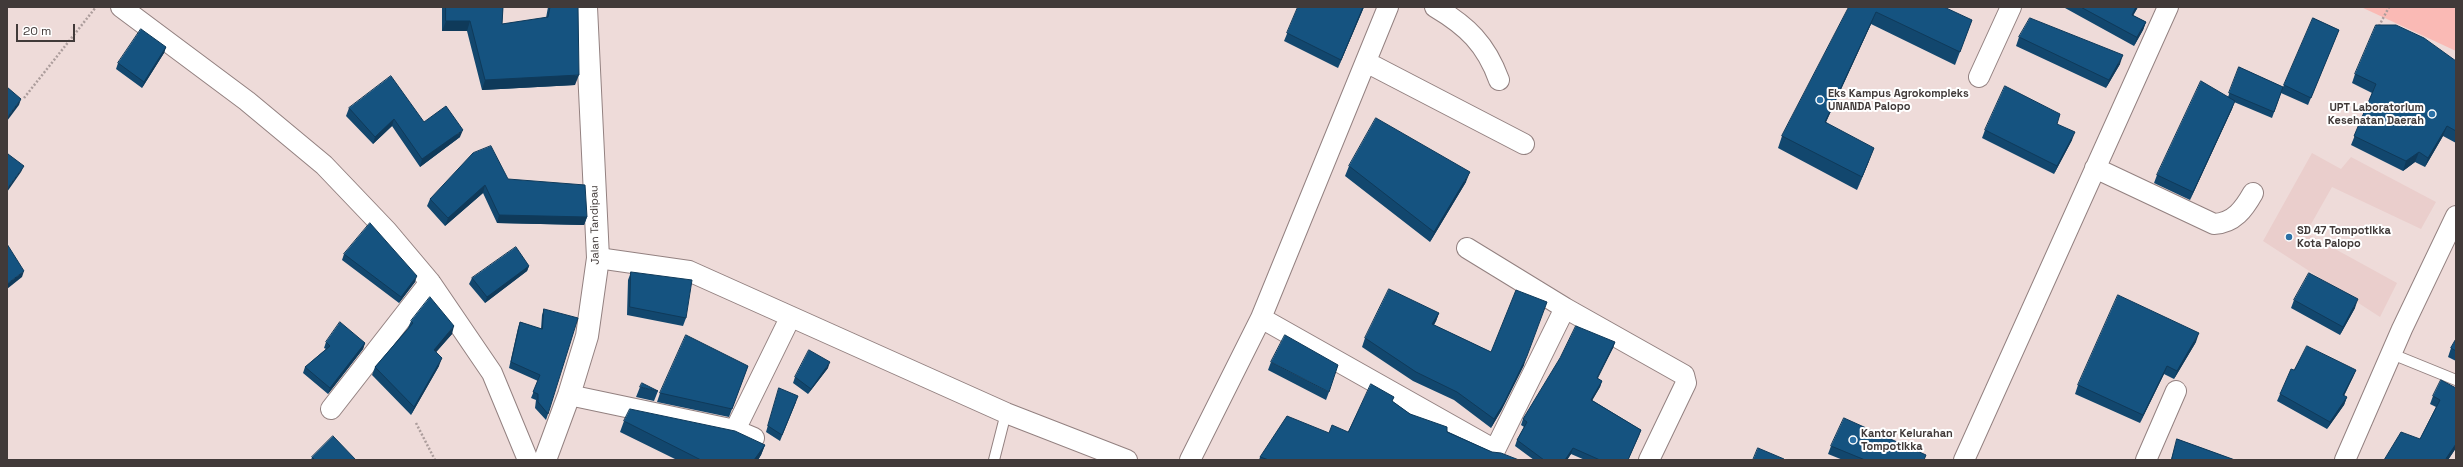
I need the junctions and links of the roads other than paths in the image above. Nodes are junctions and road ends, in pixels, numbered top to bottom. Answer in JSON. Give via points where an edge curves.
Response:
{"nodes":[{"id":1,"x":121,"y":7,"type":"edge"},
{"id":2,"x":586,"y":7,"type":"edge"},
{"id":3,"x":1388,"y":7,"type":"edge"},
{"id":4,"x":1435,"y":7,"type":"edge"},
{"id":5,"x":2011,"y":7,"type":"edge"},
{"id":6,"x":2168,"y":7,"type":"edge"},
{"id":7,"x":1366,"y":62,"type":"junction"},
{"id":8,"x":1980,"y":77,"type":"dead end"},
{"id":9,"x":1499,"y":80,"type":"dead end"},
{"id":10,"x":1524,"y":144,"type":"dead end"},
{"id":11,"x":2095,"y":168,"type":"junction"},
{"id":12,"x":2253,"y":192,"type":"dead end"},
{"id":13,"x":2456,"y":216,"type":"edge"},
{"id":14,"x":1467,"y":248,"type":"dead end"},
{"id":15,"x":598,"y":258,"type":"junction"},
{"id":16,"x":430,"y":282,"type":"junction"},
{"id":17,"x":1565,"y":308,"type":"junction"},
{"id":18,"x":790,"y":318,"type":"junction"},
{"id":19,"x":1261,"y":318,"type":"junction"},
{"id":20,"x":2392,"y":354,"type":"junction"},
{"id":21,"x":2456,"y":380,"type":"edge"},
{"id":22,"x":2176,"y":391,"type":"dead end"},
{"id":23,"x":570,"y":394,"type":"junction"},
{"id":24,"x":331,"y":409,"type":"dead end"},
{"id":25,"x":1006,"y":413,"type":"junction"},
{"id":26,"x":735,"y":430,"type":"junction"},
{"id":27,"x":754,"y":438,"type":"edge"},
{"id":28,"x":528,"y":460,"type":"edge"},
{"id":29,"x":545,"y":460,"type":"edge"},
{"id":30,"x":994,"y":460,"type":"edge"},
{"id":31,"x":1127,"y":460,"type":"edge"},
{"id":32,"x":1190,"y":460,"type":"edge"},
{"id":33,"x":1649,"y":460,"type":"edge"},
{"id":34,"x":1964,"y":460,"type":"edge"},
{"id":35,"x":2146,"y":460,"type":"edge"},
{"id":36,"x":2345,"y":460,"type":"edge"}],
"edges":[{"from":1,"to":16,"type":"street","via":[[247,101],[324,165],[387,231]]},
{"from":2,"to":15,"type":"street","name":"Jalan Tandipau"},
{"from":3,"to":7,"type":"street"},
{"from":4,"to":9,"type":"street","via":[[1459,22],[1473,35],[1493,62]]},
{"from":5,"to":8,"type":"street"},
{"from":6,"to":11,"type":"street"},
{"from":7,"to":10,"type":"street"},
{"from":7,"to":19,"type":"street"},
{"from":11,"to":12,"type":"street","via":[[2214,224],[2231,220],[2247,204]]},
{"from":11,"to":34,"type":"street"},
{"from":13,"to":20,"type":"street"},
{"from":14,"to":17,"type":"street"},
{"from":15,"to":18,"type":"street","via":[[689,271]]},
{"from":15,"to":23,"type":"street","name":"Jalan Tandipau","via":[[587,336]]},
{"from":16,"to":24,"type":"street"},
{"from":16,"to":28,"type":"street","via":[[492,373]]},
{"from":17,"to":19,"type":"street","via":[[1495,450]]},
{"from":17,"to":33,"type":"street","via":[[1684,375],[1686,382]]},
{"from":18,"to":25,"type":"street"},
{"from":18,"to":26,"type":"street"},
{"from":19,"to":32,"type":"street"},
{"from":20,"to":21,"type":"lane"},
{"from":20,"to":36,"type":"street"},
{"from":22,"to":35,"type":"street"},
{"from":23,"to":26,"type":"street"},
{"from":23,"to":29,"type":"street","name":"Jalan Tandipau"},
{"from":25,"to":30,"type":"lane"},
{"from":25,"to":31,"type":"street"},
{"from":26,"to":27,"type":"street"}]}
